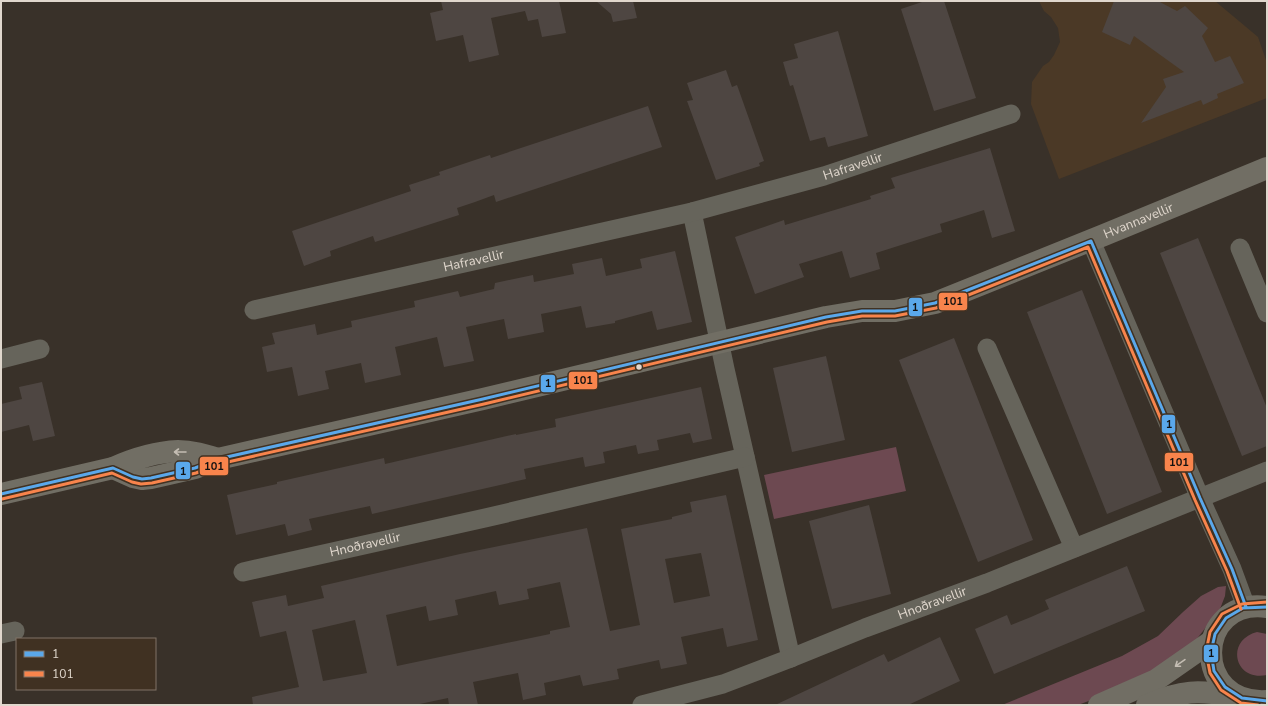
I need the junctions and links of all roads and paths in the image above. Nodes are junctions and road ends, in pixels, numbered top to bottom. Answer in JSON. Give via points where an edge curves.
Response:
{"nodes":[{"id":1,"x":1011,"y":114,"type":"dead end"},
{"id":2,"x":1267,"y":168,"type":"edge"},
{"id":3,"x":692,"y":212,"type":"junction"},
{"id":4,"x":1091,"y":241,"type":"junction"},
{"id":5,"x":1240,"y":248,"type":"dead end"},
{"id":6,"x":254,"y":310,"type":"dead end"},
{"id":7,"x":1267,"y":313,"type":"edge"},
{"id":8,"x":719,"y":342,"type":"junction"},
{"id":9,"x":987,"y":348,"type":"dead end"},
{"id":10,"x":40,"y":350,"type":"dead end"},
{"id":11,"x":1,"y":358,"type":"edge"},
{"id":12,"x":745,"y":457,"type":"junction"},
{"id":13,"x":1267,"y":471,"type":"edge"},
{"id":14,"x":1,"y":494,"type":"edge"},
{"id":15,"x":1200,"y":498,"type":"junction"},
{"id":16,"x":1074,"y":548,"type":"junction"},
{"id":17,"x":243,"y":572,"type":"dead end"},
{"id":18,"x":1256,"y":607,"type":"edge"},
{"id":19,"x":1212,"y":641,"type":"junction"},
{"id":20,"x":791,"y":658,"type":"junction"},
{"id":21,"x":1235,"y":696,"type":"junction"},
{"id":22,"x":1267,"y":701,"type":"edge"},
{"id":23,"x":642,"y":705,"type":"edge"},
{"id":24,"x":1099,"y":705,"type":"edge"},
{"id":25,"x":1147,"y":705,"type":"edge"}],
"edges":[{"from":1,"to":3,"type":"street","name":"Hafravellir","via":[[824,176]]},
{"from":2,"to":4,"type":"street","name":"Hvannavellir"},
{"from":3,"to":6,"type":"street","name":"Hafravellir"},
{"from":3,"to":8,"type":"street"},
{"from":4,"to":8,"type":"street","name":"Hvannavellir","via":[[935,303],[895,311],[862,311],[826,317]]},
{"from":4,"to":15,"type":"street"},
{"from":5,"to":7,"type":"street"},
{"from":8,"to":12,"type":"street"},
{"from":8,"to":14,"type":"street","name":"Hvannavellir","via":[[483,399],[218,458],[195,468],[151,478],[133,477],[113,468]]},
{"from":9,"to":16,"type":"street"},
{"from":10,"to":11,"type":"street"},
{"from":12,"to":17,"type":"street","name":"Hnoðravellir"},
{"from":12,"to":20,"type":"street"},
{"from":13,"to":15,"type":"street","name":"Hnoðravellir"},
{"from":15,"to":16,"type":"street","name":"Hnoðravellir"},
{"from":15,"to":18,"type":"street","via":[[1232,569]]},
{"from":16,"to":20,"type":"street","name":"Hnoðravellir"},
{"from":18,"to":19,"type":"street","via":[[1231,614],[1219,626]]},
{"from":19,"to":21,"type":"street","via":[[1212,668],[1221,684]]},
{"from":19,"to":24,"type":"street","one_way":true,"via":[[1156,680]]},
{"from":20,"to":23,"type":"street","name":"Hnoðravellir","via":[[723,684]]},
{"from":21,"to":22,"type":"street","via":[[1256,702]]},
{"from":21,"to":25,"type":"street","via":[[1194,692],[1169,696]]}]}
